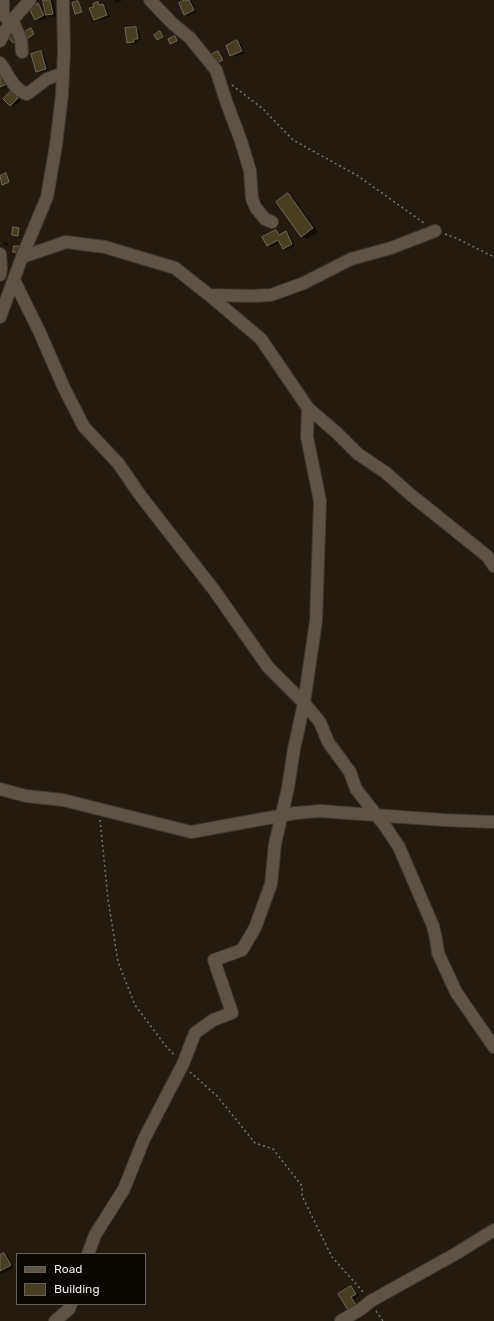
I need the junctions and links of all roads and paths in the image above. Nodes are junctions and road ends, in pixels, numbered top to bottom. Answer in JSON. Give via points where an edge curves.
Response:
{"nodes":[{"id":1,"x":3,"y":0,"type":"edge"},
{"id":2,"x":30,"y":0,"type":"edge"},
{"id":3,"x":63,"y":0,"type":"edge"},
{"id":4,"x":150,"y":0,"type":"edge"},
{"id":5,"x":10,"y":23,"type":"junction"},
{"id":6,"x":0,"y":39,"type":"edge"},
{"id":7,"x":22,"y":52,"type":"dead end"},
{"id":8,"x":0,"y":62,"type":"edge"},
{"id":9,"x":63,"y":73,"type":"junction"},
{"id":10,"x":232,"y":84,"type":"dead end"},
{"id":11,"x":272,"y":222,"type":"dead end"},
{"id":12,"x":435,"y":231,"type":"junction"},
{"id":13,"x":0,"y":254,"type":"edge"},
{"id":14,"x":22,"y":257,"type":"junction"},
{"id":15,"x":494,"y":257,"type":"edge"},
{"id":16,"x":0,"y":275,"type":"edge"},
{"id":17,"x":14,"y":280,"type":"junction"},
{"id":18,"x":209,"y":295,"type":"junction"},
{"id":19,"x":1,"y":311,"type":"edge"},
{"id":20,"x":308,"y":408,"type":"junction"},
{"id":21,"x":494,"y":566,"type":"edge"},
{"id":22,"x":304,"y":703,"type":"junction"},
{"id":23,"x":0,"y":789,"type":"edge"},
{"id":24,"x":99,"y":810,"type":"junction"},
{"id":25,"x":375,"y":814,"type":"junction"},
{"id":26,"x":281,"y":817,"type":"junction"},
{"id":27,"x":494,"y":822,"type":"edge"},
{"id":28,"x":494,"y":1047,"type":"edge"},
{"id":29,"x":183,"y":1064,"type":"junction"},
{"id":30,"x":494,"y":1230,"type":"edge"},
{"id":31,"x":88,"y":1253,"type":"edge"},
{"id":32,"x":371,"y":1301,"type":"junction"},
{"id":33,"x":71,"y":1305,"type":"edge"},
{"id":34,"x":54,"y":1321,"type":"edge"},
{"id":35,"x":341,"y":1321,"type":"edge"}],
"edges":[{"from":1,"to":5,"type":"street","via":[[3,14]]},
{"from":2,"to":5,"type":"street"},
{"from":3,"to":9,"type":"street"},
{"from":4,"to":11,"type":"street","via":[[190,38],[216,70],[250,171],[252,199],[265,219]]},
{"from":5,"to":6,"type":"street"},
{"from":5,"to":7,"type":"street","via":[[15,26],[21,40]]},
{"from":8,"to":9,"type":"street","via":[[11,81],[21,92],[27,94],[47,78]]},
{"from":9,"to":14,"type":"street","via":[[56,145],[47,197]]},
{"from":10,"to":12,"type":"path","via":[[293,140],[358,176]]},
{"from":12,"to":15,"type":"path","via":[[456,238]]},
{"from":12,"to":18,"type":"street","via":[[391,248],[351,259],[304,283],[271,295]]},
{"from":13,"to":16,"type":"street"},
{"from":14,"to":17,"type":"street"},
{"from":14,"to":18,"type":"street","via":[[66,242],[105,247],[175,268]]},
{"from":17,"to":19,"type":"street"},
{"from":17,"to":22,"type":"street","via":[[84,428],[118,463],[214,590],[268,667]]},
{"from":18,"to":20,"type":"street","via":[[262,339]]},
{"from":20,"to":21,"type":"street","via":[[358,454],[385,472],[487,556]]},
{"from":20,"to":22,"type":"street","via":[[307,437],[320,500],[316,621]]},
{"from":22,"to":25,"type":"street","via":[[320,722],[328,742],[350,772],[356,789]]},
{"from":22,"to":26,"type":"street"},
{"from":23,"to":24,"type":"street","via":[[26,796],[63,800]]},
{"from":24,"to":26,"type":"street","via":[[191,832]]},
{"from":24,"to":29,"type":"path","via":[[108,899],[118,962],[135,1005]]},
{"from":25,"to":26,"type":"street","via":[[320,811]]},
{"from":25,"to":27,"type":"street"},
{"from":25,"to":28,"type":"street","via":[[399,847],[433,926],[438,953],[456,992]]},
{"from":26,"to":29,"type":"street","via":[[271,884],[255,928],[242,950],[214,960],[232,1013],[214,1020],[195,1033]]},
{"from":29,"to":31,"type":"street","via":[[144,1139],[124,1189],[95,1235]]},
{"from":29,"to":32,"type":"path","via":[[217,1096],[255,1144],[273,1149],[302,1186],[302,1196],[332,1257]]},
{"from":30,"to":32,"type":"street"},
{"from":32,"to":35,"type":"street"},
{"from":33,"to":34,"type":"street"}]}
